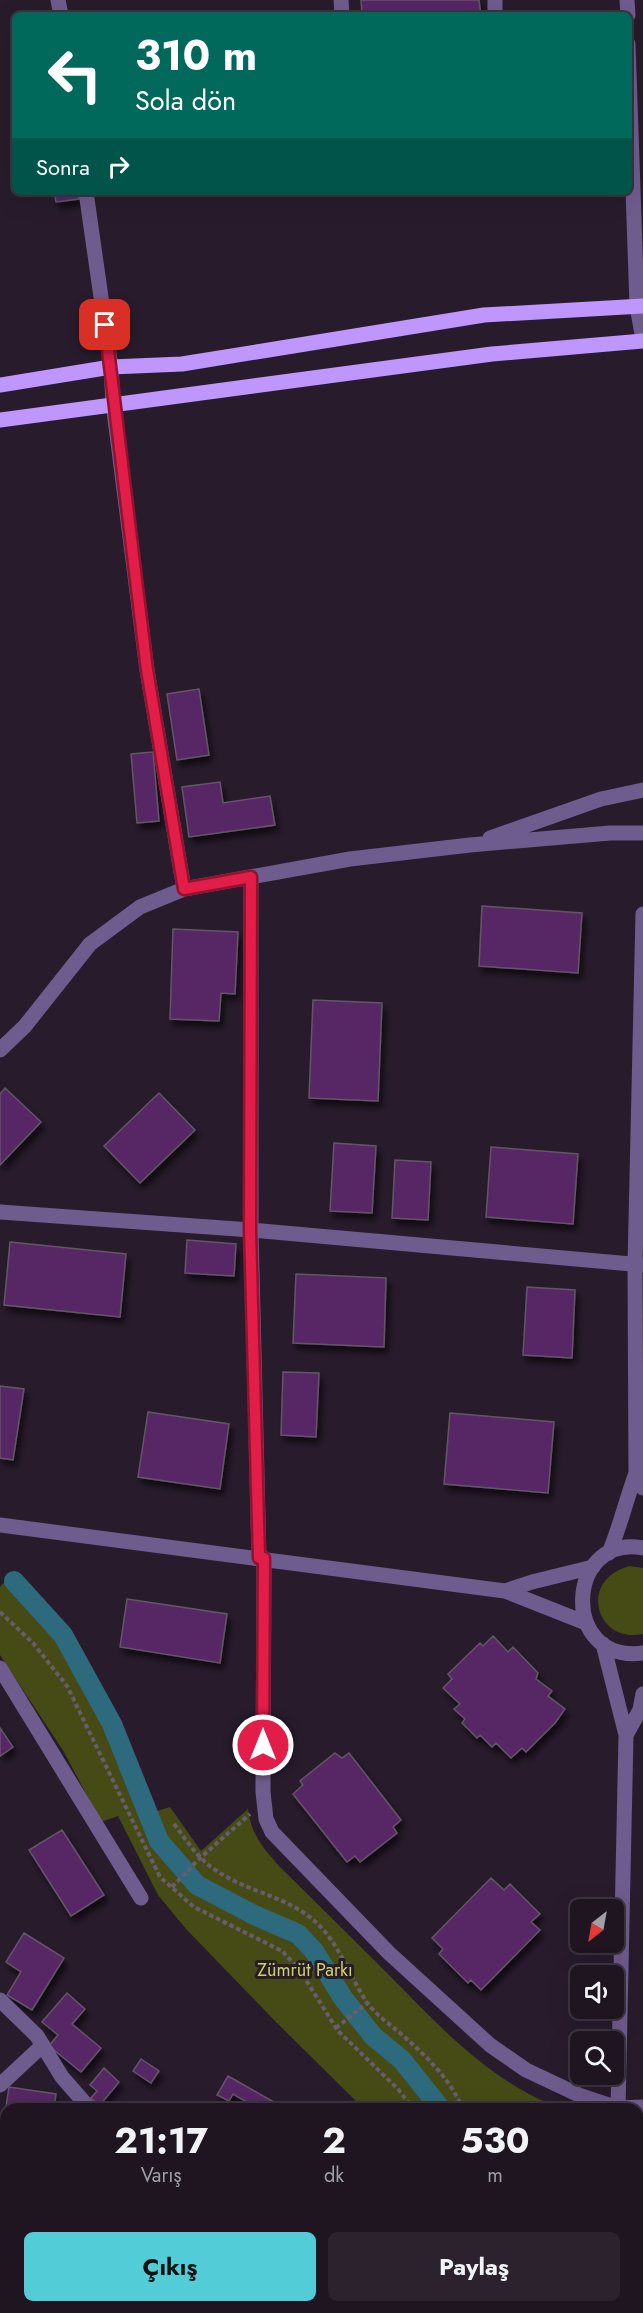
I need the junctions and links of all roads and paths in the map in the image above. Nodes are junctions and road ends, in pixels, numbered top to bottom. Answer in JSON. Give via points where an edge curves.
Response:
{"nodes":[{"id":1,"x":632,"y":131,"type":"edge"},
{"id":2,"x":86,"y":195,"type":"edge"},
{"id":3,"x":640,"y":306,"type":"edge"},
{"id":4,"x":643,"y":341,"type":"edge"},
{"id":5,"x":111,"y":367,"type":"junction"},
{"id":6,"x":0,"y":385,"type":"edge"},
{"id":7,"x":113,"y":403,"type":"junction"},
{"id":8,"x":0,"y":420,"type":"edge"},
{"id":9,"x":643,"y":790,"type":"edge"},
{"id":10,"x":643,"y":833,"type":"edge"},
{"id":11,"x":470,"y":845,"type":"junction"},
{"id":12,"x":251,"y":877,"type":"junction"},
{"id":13,"x":184,"y":889,"type":"junction"},
{"id":14,"x":643,"y":914,"type":"edge"},
{"id":15,"x":0,"y":1050,"type":"edge"},
{"id":16,"x":0,"y":1212,"type":"edge"},
{"id":17,"x":250,"y":1230,"type":"junction"},
{"id":18,"x":639,"y":1265,"type":"edge"},
{"id":19,"x":636,"y":1473,"type":"junction"},
{"id":20,"x":643,"y":1488,"type":"edge"},
{"id":21,"x":0,"y":1525,"type":"edge"},
{"id":22,"x":643,"y":1548,"type":"edge"},
{"id":23,"x":609,"y":1553,"type":"junction"},
{"id":24,"x":261,"y":1558,"type":"junction"},
{"id":25,"x":593,"y":1567,"type":"junction"},
{"id":26,"x":506,"y":1591,"type":"junction"},
{"id":27,"x":0,"y":1612,"type":"edge"},
{"id":28,"x":586,"y":1623,"type":"junction"},
{"id":29,"x":603,"y":1644,"type":"junction"},
{"id":30,"x":643,"y":1653,"type":"edge"},
{"id":31,"x":0,"y":1668,"type":"edge"},
{"id":32,"x":643,"y":1694,"type":"edge"},
{"id":33,"x":626,"y":1735,"type":"junction"},
{"id":34,"x":265,"y":1810,"type":"junction"},
{"id":35,"x":174,"y":1824,"type":"dead end"},
{"id":36,"x":200,"y":1858,"type":"junction"},
{"id":37,"x":172,"y":1887,"type":"junction"},
{"id":38,"x":141,"y":1898,"type":"dead end"},
{"id":39,"x":0,"y":2000,"type":"edge"},
{"id":40,"x":366,"y":2004,"type":"junction"},
{"id":41,"x":336,"y":2028,"type":"junction"},
{"id":42,"x":43,"y":2045,"type":"junction"},
{"id":43,"x":0,"y":2085,"type":"edge"},
{"id":44,"x":85,"y":2103,"type":"edge"},
{"id":45,"x":408,"y":2103,"type":"edge"},
{"id":46,"x":460,"y":2103,"type":"edge"},
{"id":47,"x":603,"y":2103,"type":"edge"},
{"id":48,"x":618,"y":2103,"type":"edge"}],
"edges":[{"from":1,"to":3,"type":"street"},
{"from":2,"to":5,"type":"street"},
{"from":3,"to":4,"type":"street"},
{"from":3,"to":5,"type":"main road","via":[[484,315],[182,364]]},
{"from":4,"to":7,"type":"main road","via":[[492,354]]},
{"from":5,"to":6,"type":"main road"},
{"from":5,"to":7,"type":"street"},
{"from":7,"to":8,"type":"main road"},
{"from":7,"to":13,"type":"street","via":[[147,670]]},
{"from":9,"to":11,"type":"street","via":[[601,799]]},
{"from":10,"to":11,"type":"street"},
{"from":11,"to":12,"type":"street","via":[[350,859]]},
{"from":12,"to":13,"type":"street"},
{"from":12,"to":17,"type":"street"},
{"from":13,"to":15,"type":"street","via":[[140,907],[90,944],[25,1026]]},
{"from":14,"to":18,"type":"street"},
{"from":16,"to":17,"type":"street"},
{"from":17,"to":18,"type":"street"},
{"from":17,"to":24,"type":"street"},
{"from":18,"to":19,"type":"street"},
{"from":19,"to":20,"type":"street"},
{"from":19,"to":23,"type":"street"},
{"from":21,"to":24,"type":"street"},
{"from":22,"to":23,"type":"street","via":[[622,1548]]},
{"from":23,"to":25,"type":"street"},
{"from":24,"to":26,"type":"street"},
{"from":24,"to":34,"type":"street"},
{"from":25,"to":26,"type":"street"},
{"from":25,"to":28,"type":"street","via":[[581,1597]]},
{"from":26,"to":28,"type":"street"},
{"from":27,"to":37,"type":"path","via":[[33,1642],[66,1686],[160,1876]]},
{"from":28,"to":29,"type":"street"},
{"from":29,"to":30,"type":"street","via":[[615,1650]]},
{"from":29,"to":33,"type":"street"},
{"from":31,"to":38,"type":"street"},
{"from":32,"to":33,"type":"street","via":[[640,1710]]},
{"from":33,"to":48,"type":"street"},
{"from":34,"to":36,"type":"path","via":[[249,1815]]},
{"from":34,"to":47,"type":"street","via":[[272,1832],[389,1953],[490,2045],[526,2070]]},
{"from":35,"to":36,"type":"path"},
{"from":36,"to":37,"type":"path"},
{"from":36,"to":40,"type":"path","via":[[218,1872],[307,1914],[338,1949]]},
{"from":37,"to":41,"type":"path","via":[[194,1907],[282,1951],[299,1969]]},
{"from":39,"to":42,"type":"street"},
{"from":40,"to":41,"type":"path"},
{"from":40,"to":46,"type":"path","via":[[432,2062]]},
{"from":41,"to":45,"type":"path"},
{"from":42,"to":43,"type":"street"},
{"from":42,"to":44,"type":"street","via":[[62,2077]]}]}
